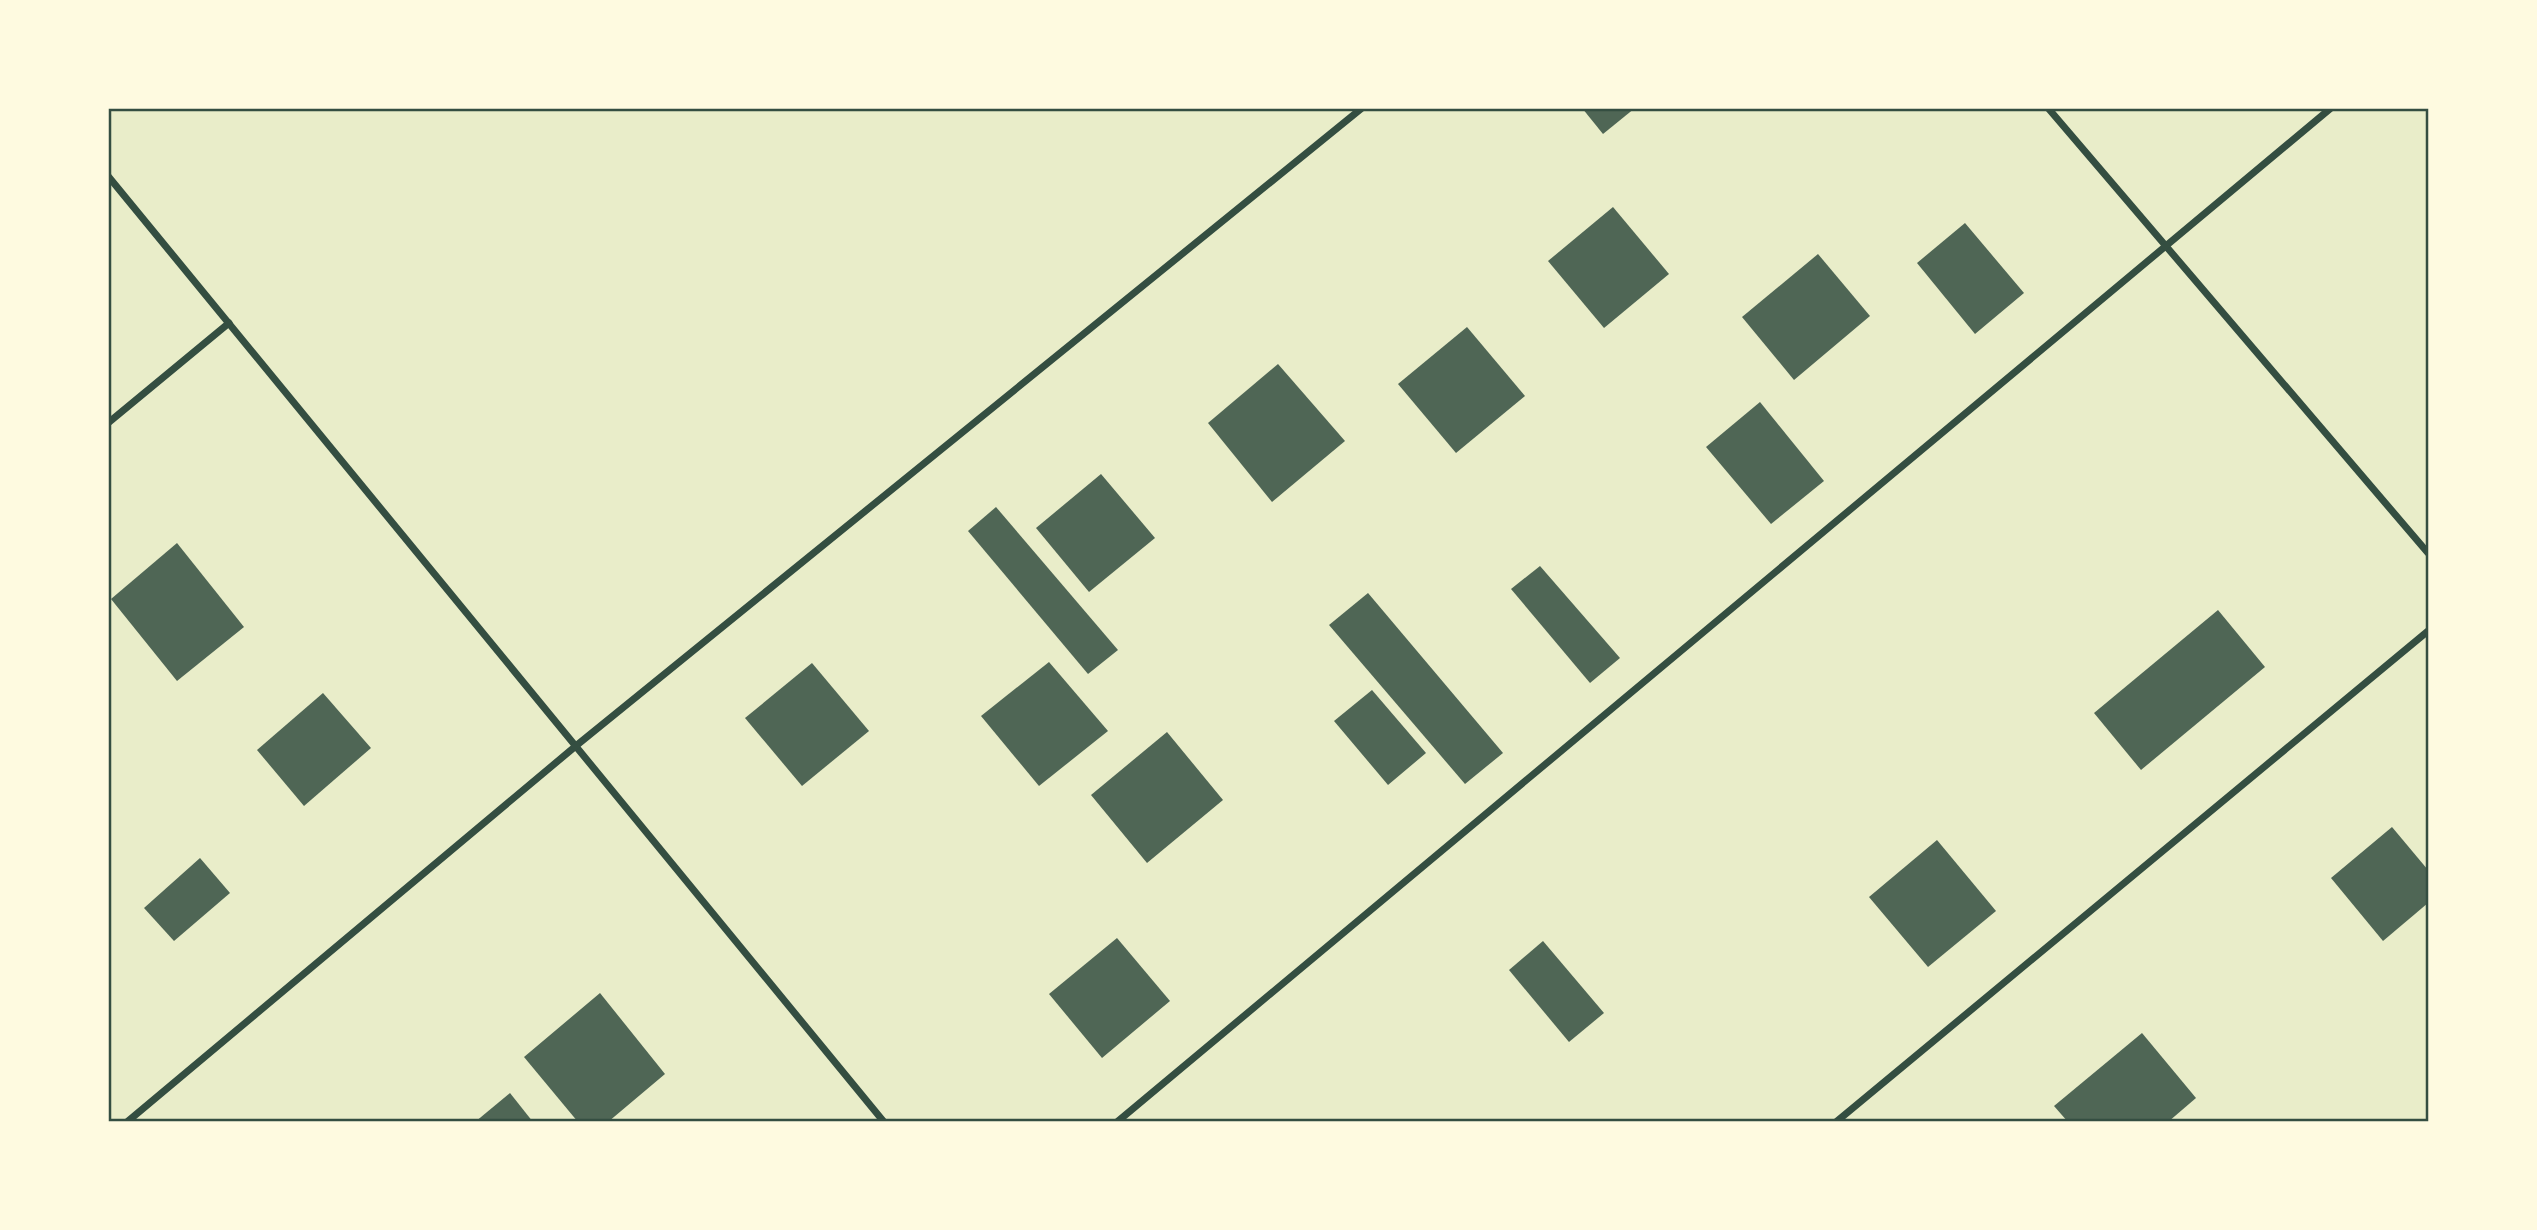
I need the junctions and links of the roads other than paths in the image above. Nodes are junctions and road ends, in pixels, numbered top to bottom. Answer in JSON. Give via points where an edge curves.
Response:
{"nodes":[{"id":1,"x":1362,"y":108,"type":"edge"},
{"id":2,"x":2048,"y":108,"type":"edge"},
{"id":3,"x":2331,"y":108,"type":"edge"},
{"id":4,"x":108,"y":176,"type":"edge"},
{"id":5,"x":2166,"y":246,"type":"junction"},
{"id":6,"x":229,"y":323,"type":"junction"},
{"id":7,"x":108,"y":423,"type":"edge"},
{"id":8,"x":2428,"y":553,"type":"edge"},
{"id":9,"x":2428,"y":631,"type":"edge"},
{"id":10,"x":577,"y":745,"type":"junction"},
{"id":11,"x":127,"y":1122,"type":"edge"},
{"id":12,"x":884,"y":1122,"type":"edge"},
{"id":13,"x":1117,"y":1122,"type":"edge"},
{"id":14,"x":1836,"y":1122,"type":"edge"}],
"edges":[{"from":1,"to":10,"type":"street"},
{"from":2,"to":5,"type":"street"},
{"from":3,"to":5,"type":"street"},
{"from":4,"to":6,"type":"street"},
{"from":5,"to":8,"type":"street"},
{"from":5,"to":13,"type":"street"},
{"from":6,"to":7,"type":"street"},
{"from":6,"to":10,"type":"street"},
{"from":9,"to":14,"type":"street"},
{"from":10,"to":11,"type":"street"},
{"from":10,"to":12,"type":"street"}]}
